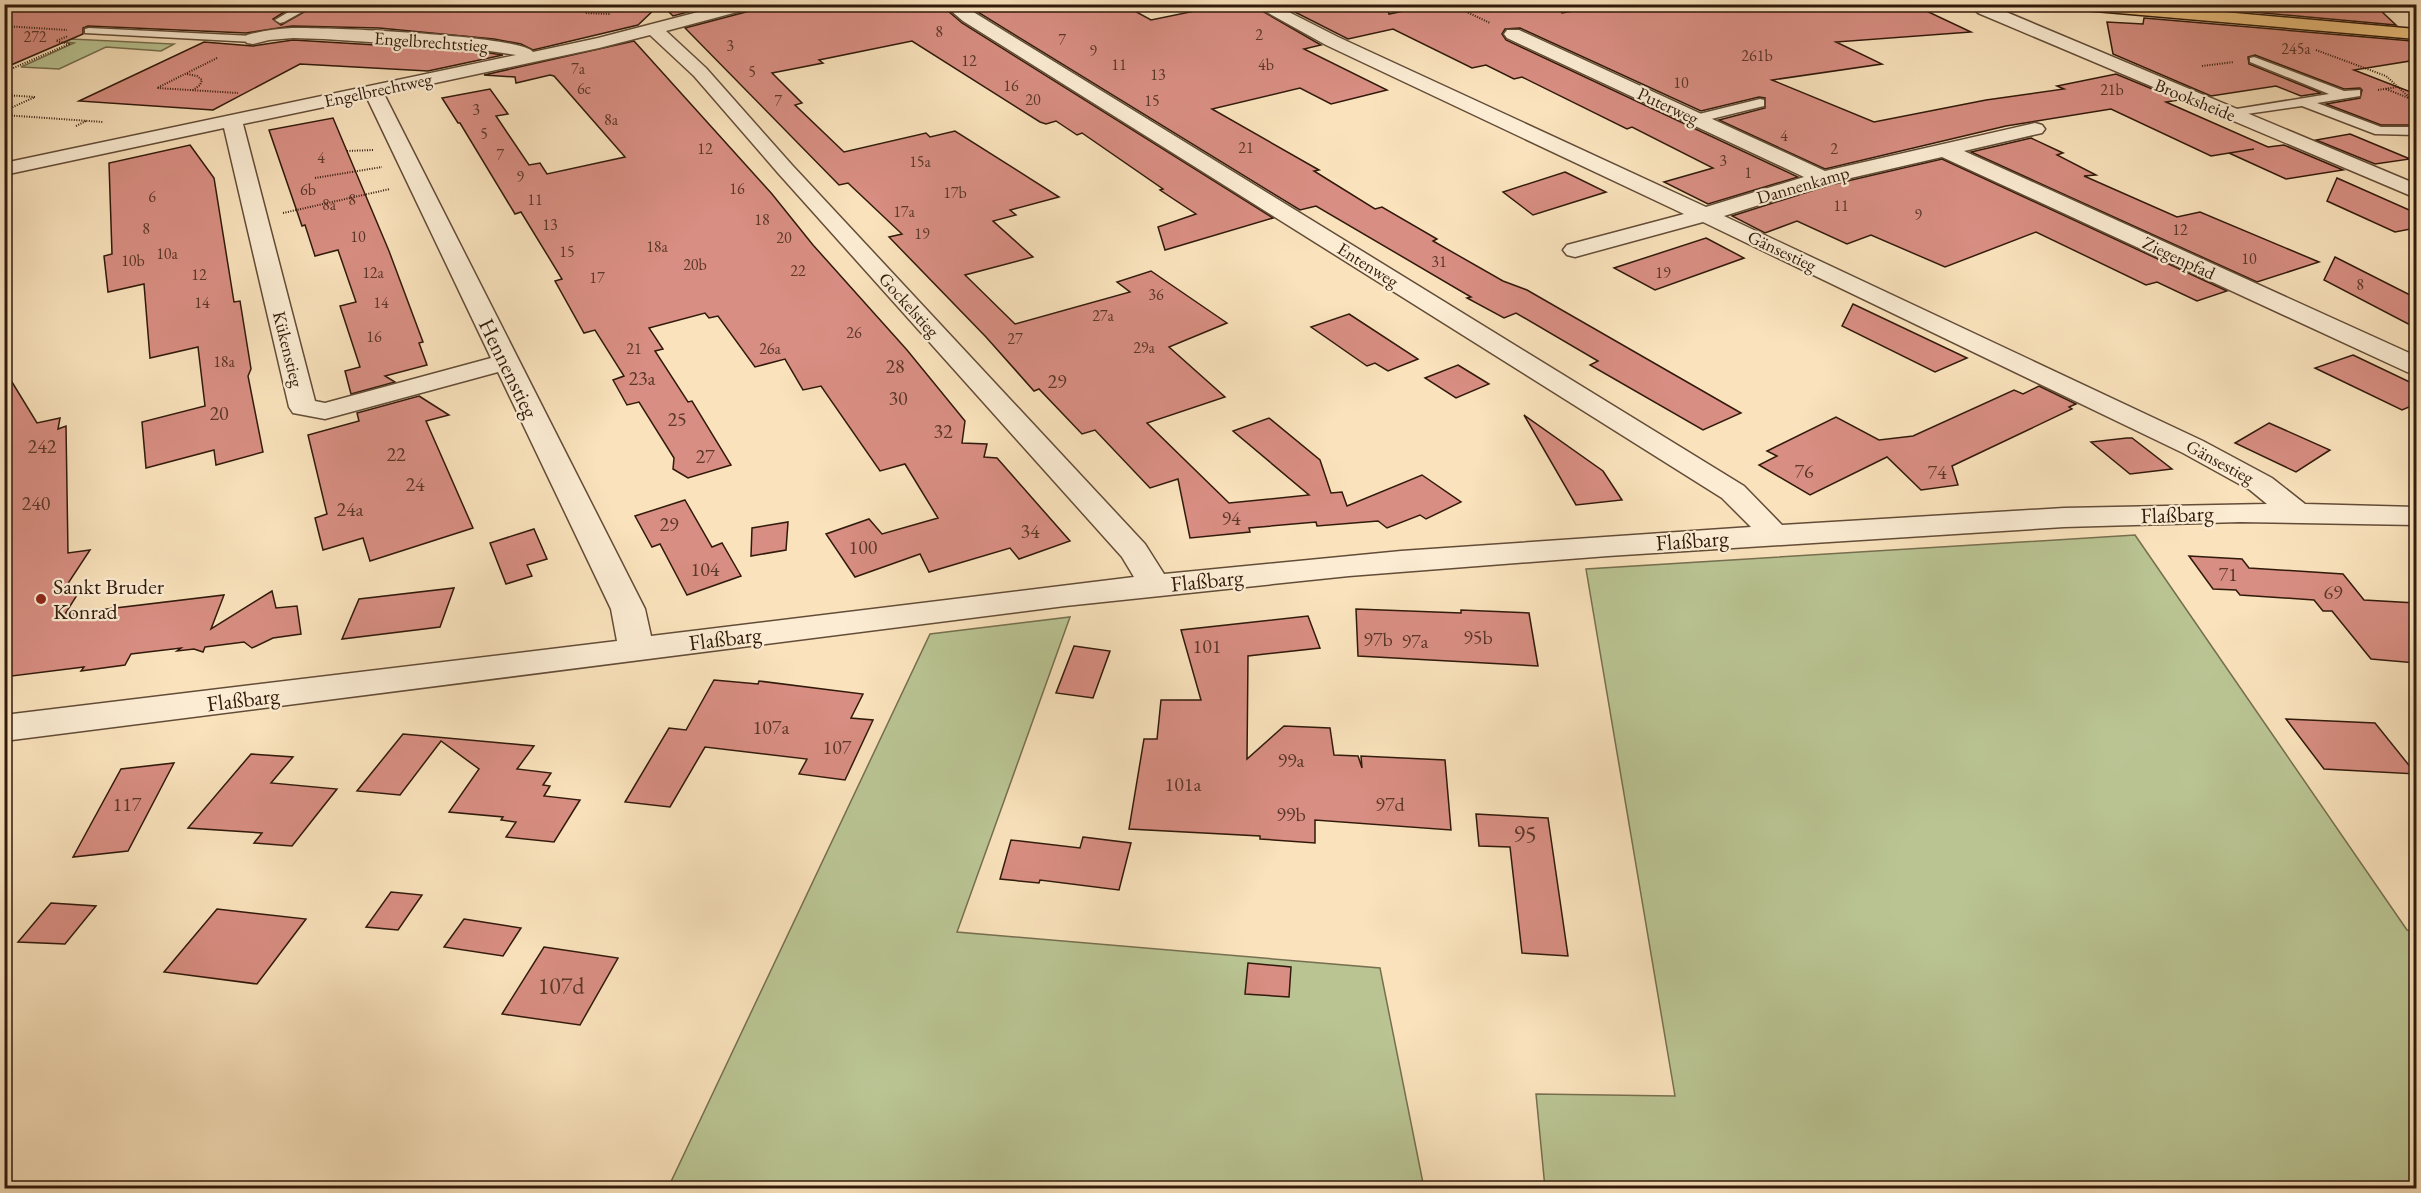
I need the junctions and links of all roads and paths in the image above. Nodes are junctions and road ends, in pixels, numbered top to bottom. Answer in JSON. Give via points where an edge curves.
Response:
{"nodes":[{"id":1,"x":311,"y":4,"type":"edge"},
{"id":2,"x":750,"y":4,"type":"edge"},
{"id":3,"x":959,"y":4,"type":"edge"},
{"id":4,"x":1260,"y":4,"type":"edge"},
{"id":5,"x":1449,"y":4,"type":"edge"},
{"id":6,"x":1976,"y":4,"type":"edge"},
{"id":7,"x":2072,"y":4,"type":"edge"},
{"id":8,"x":280,"y":20,"type":"dead end"},
{"id":9,"x":4,"y":26,"type":"edge"},
{"id":10,"x":655,"y":30,"type":"junction"},
{"id":11,"x":86,"y":31,"type":"junction"},
{"id":12,"x":1513,"y":34,"type":"joint"},
{"id":13,"x":2416,"y":34,"type":"edge"},
{"id":14,"x":254,"y":39,"type":"joint"},
{"id":15,"x":2316,"y":50,"type":"dead end"},
{"id":16,"x":224,"y":55,"type":"dead end"},
{"id":17,"x":532,"y":57,"type":"junction"},
{"id":18,"x":2254,"y":60,"type":"joint"},
{"id":19,"x":2345,"y":61,"type":"junction"},
{"id":20,"x":2337,"y":62,"type":"dead end"},
{"id":21,"x":2202,"y":66,"type":"dead end"},
{"id":22,"x":4,"y":72,"type":"edge"},
{"id":23,"x":185,"y":74,"type":"junction"},
{"id":24,"x":2382,"y":75,"type":"junction"},
{"id":25,"x":2370,"y":76,"type":"dead end"},
{"id":26,"x":2385,"y":89,"type":"dead end"},
{"id":27,"x":192,"y":90,"type":"junction"},
{"id":28,"x":373,"y":91,"type":"junction"},
{"id":29,"x":243,"y":93,"type":"dead end"},
{"id":30,"x":2356,"y":93,"type":"dead end"},
{"id":31,"x":4,"y":95,"type":"edge"},
{"id":32,"x":2342,"y":95,"type":"junction"},
{"id":33,"x":2410,"y":98,"type":"junction"},
{"id":34,"x":2301,"y":101,"type":"junction"},
{"id":35,"x":2416,"y":101,"type":"edge"},
{"id":36,"x":1760,"y":103,"type":"dead end"},
{"id":37,"x":4,"y":111,"type":"edge"},
{"id":38,"x":2230,"y":114,"type":"junction"},
{"id":39,"x":4,"y":116,"type":"edge"},
{"id":40,"x":1695,"y":119,"type":"junction"},
{"id":41,"x":86,"y":121,"type":"junction"},
{"id":42,"x":232,"y":121,"type":"junction"},
{"id":43,"x":108,"y":122,"type":"dead end"},
{"id":44,"x":76,"y":126,"type":"dead end"},
{"id":45,"x":2035,"y":129,"type":"dead end"},
{"id":46,"x":2416,"y":130,"type":"edge"},
{"id":47,"x":1942,"y":149,"type":"junction"},
{"id":48,"x":378,"y":150,"type":"dead end"},
{"id":49,"x":347,"y":151,"type":"dead end"},
{"id":50,"x":385,"y":167,"type":"dead end"},
{"id":51,"x":4,"y":169,"type":"edge"},
{"id":52,"x":315,"y":178,"type":"dead end"},
{"id":53,"x":1823,"y":178,"type":"junction"},
{"id":54,"x":398,"y":189,"type":"dead end"},
{"id":55,"x":2416,"y":192,"type":"edge"},
{"id":56,"x":1703,"y":214,"type":"junction"},
{"id":57,"x":256,"y":219,"type":"junction"},
{"id":58,"x":1575,"y":250,"type":"dead end"},
{"id":59,"x":507,"y":362,"type":"junction"},
{"id":60,"x":2416,"y":366,"type":"edge"},
{"id":61,"x":2296,"y":512,"type":"junction"},
{"id":62,"x":2416,"y":516,"type":"edge"},
{"id":63,"x":1773,"y":535,"type":"junction"},
{"id":64,"x":1156,"y":586,"type":"junction"},
{"id":65,"x":635,"y":648,"type":"junction"},
{"id":66,"x":4,"y":728,"type":"edge"}],
"edges":[{"from":1,"to":8,"type":"lane"},
{"from":2,"to":10,"type":"street","name":"Engelbrechtweg"},
{"from":3,"to":63,"type":"street","name":"Entenweg","via":[[957,9],[969,17],[1733,492]]},
{"from":4,"to":56,"type":"street","name":"Gänsestieg"},
{"from":5,"to":12,"type":"path"},
{"from":6,"to":38,"type":"street","name":"Brooksheide"},
{"from":7,"to":13,"type":"main road"},
{"from":9,"to":11,"type":"path"},
{"from":10,"to":17,"type":"street","name":"Engelbrechtweg"},
{"from":10,"to":64,"type":"street","name":"Gockelstieg","via":[[700,72],[1134,551]]},
{"from":11,"to":14,"type":"lane"},
{"from":11,"to":22,"type":"path","via":[[56,41],[69,44]]},
{"from":12,"to":40,"type":"street","name":"Puterweg"},
{"from":14,"to":17,"type":"street","name":"Engelbrechtstieg","via":[[271,43],[327,35],[501,46]]},
{"from":15,"to":19,"type":"path"},
{"from":16,"to":23,"type":"path"},
{"from":17,"to":28,"type":"street","name":"Engelbrechtweg"},
{"from":18,"to":21,"type":"path"},
{"from":18,"to":32,"type":"lane"},
{"from":19,"to":20,"type":"path"},
{"from":19,"to":24,"type":"path"},
{"from":23,"to":27,"type":"path","via":[[202,80]]},
{"from":23,"to":27,"type":"path","via":[[157,88]]},
{"from":24,"to":25,"type":"path"},
{"from":24,"to":33,"type":"path"},
{"from":26,"to":33,"type":"path"},
{"from":27,"to":29,"type":"path"},
{"from":28,"to":42,"type":"street","name":"Engelbrechtweg"},
{"from":28,"to":59,"type":"street","name":"Hennenstieg"},
{"from":30,"to":32,"type":"lane"},
{"from":31,"to":37,"type":"path","via":[[35,97]]},
{"from":32,"to":34,"type":"lane"},
{"from":33,"to":35,"type":"path"},
{"from":34,"to":38,"type":"lane"},
{"from":34,"to":46,"type":"lane","via":[[2379,132]]},
{"from":36,"to":40,"type":"lane"},
{"from":38,"to":55,"type":"street","name":"Brooksheide"},
{"from":39,"to":41,"type":"path"},
{"from":40,"to":53,"type":"street","name":"Puterweg"},
{"from":41,"to":43,"type":"path"},
{"from":41,"to":44,"type":"path"},
{"from":42,"to":51,"type":"street","name":"Engelbrechtweg"},
{"from":42,"to":57,"type":"street","name":"Kükenstieg"},
{"from":45,"to":47,"type":"street","name":"Dannenkamp"},
{"from":47,"to":53,"type":"street","name":"Dannenkamp"},
{"from":47,"to":60,"type":"street","name":"Ziegenpfad"},
{"from":48,"to":49,"type":"path"},
{"from":50,"to":52,"type":"path"},
{"from":53,"to":56,"type":"street","name":"Dannenkamp"},
{"from":54,"to":57,"type":"path"},
{"from":56,"to":58,"type":"street","name":"Dannenkamp"},
{"from":56,"to":61,"type":"street","name":"Gänsestieg","via":[[2224,462],[2261,484]]},
{"from":57,"to":59,"type":"street","name":"Kükenstieg","via":[[303,408],[325,411]]},
{"from":59,"to":65,"type":"street","name":"Hennenstieg","via":[[628,609]]},
{"from":61,"to":62,"type":"street","name":"Flaßbarg"},
{"from":61,"to":63,"type":"street","name":"Flaßbarg","via":[[2164,513]]},
{"from":63,"to":64,"type":"street","name":"Flaßbarg","via":[[1430,558]]},
{"from":64,"to":65,"type":"street","name":"Flaßbarg"},
{"from":65,"to":66,"type":"street","name":"Flaßbarg"}]}
